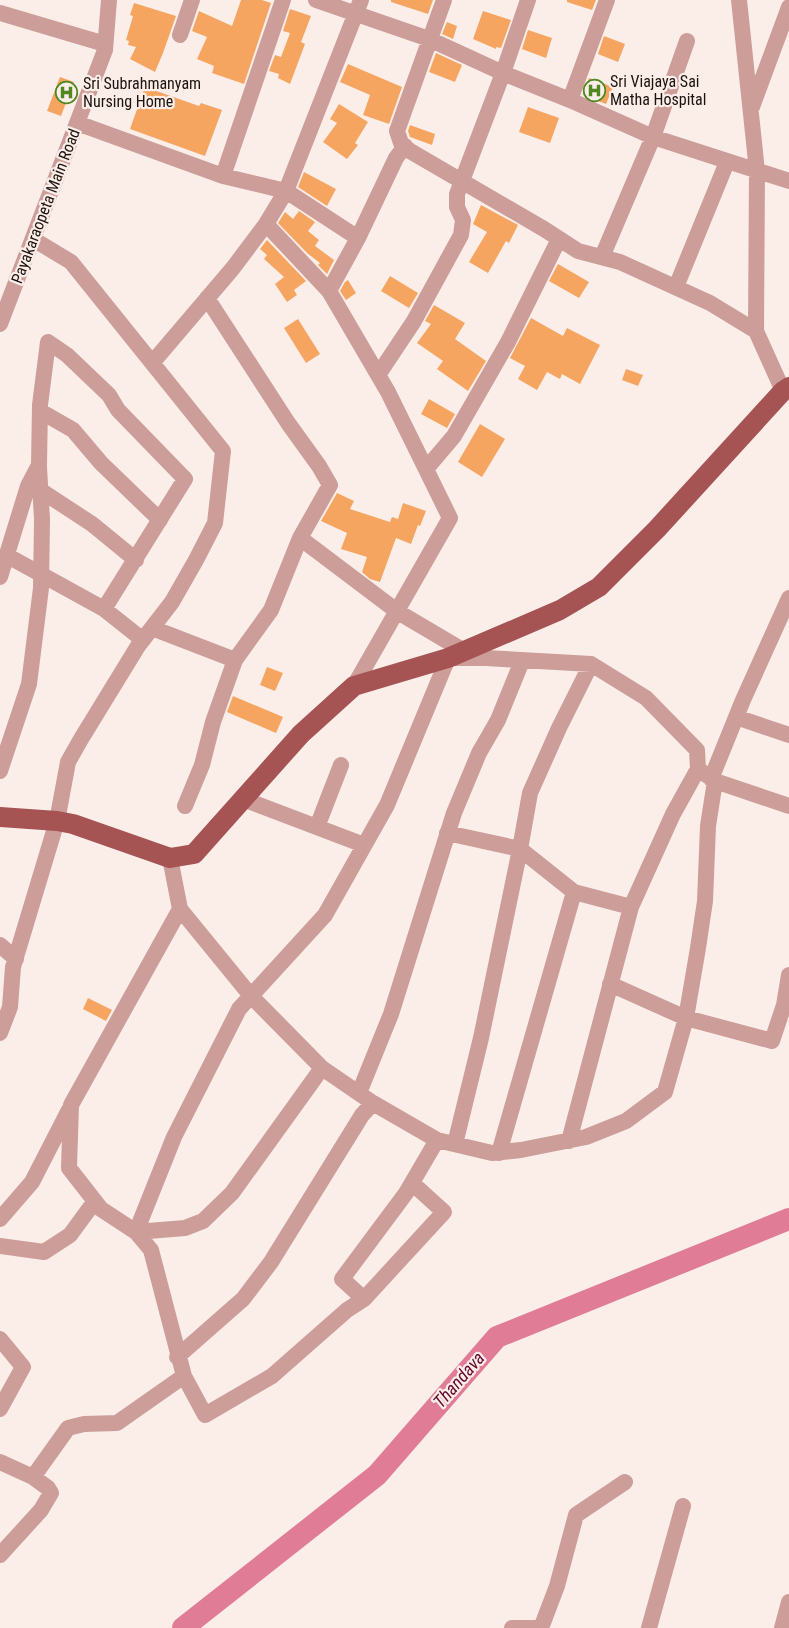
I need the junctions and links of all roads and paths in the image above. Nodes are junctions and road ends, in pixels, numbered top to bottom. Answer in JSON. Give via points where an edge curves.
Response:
{"nodes":[{"id":1,"x":109,"y":0,"type":"edge"},
{"id":2,"x":192,"y":0,"type":"edge"},
{"id":3,"x":283,"y":0,"type":"edge"},
{"id":4,"x":316,"y":0,"type":"edge"},
{"id":5,"x":444,"y":0,"type":"edge"},
{"id":6,"x":528,"y":0,"type":"edge"},
{"id":7,"x":608,"y":0,"type":"edge"},
{"id":8,"x":739,"y":0,"type":"edge"},
{"id":9,"x":358,"y":7,"type":"edge"},
{"id":10,"x":789,"y":7,"type":"edge"},
{"id":11,"x":0,"y":13,"type":"edge"},
{"id":12,"x":180,"y":35,"type":"dead end"},
{"id":13,"x":429,"y":39,"type":"junction"},
{"id":14,"x":688,"y":41,"type":"dead end"},
{"id":15,"x":105,"y":44,"type":"junction"},
{"id":16,"x":503,"y":73,"type":"junction"},
{"id":17,"x":570,"y":100,"type":"junction"},
{"id":18,"x":750,"y":111,"type":"junction"},
{"id":19,"x":76,"y":124,"type":"junction"},
{"id":20,"x":653,"y":137,"type":"junction"},
{"id":21,"x":405,"y":146,"type":"junction"},
{"id":22,"x":727,"y":162,"type":"junction"},
{"id":23,"x":757,"y":170,"type":"junction"},
{"id":24,"x":223,"y":176,"type":"junction"},
{"id":25,"x":789,"y":181,"type":"edge"},
{"id":26,"x":461,"y":182,"type":"junction"},
{"id":27,"x":286,"y":191,"type":"junction"},
{"id":28,"x":266,"y":224,"type":"junction"},
{"id":29,"x":358,"y":238,"type":"junction"},
{"id":30,"x":33,"y":239,"type":"junction"},
{"id":31,"x":559,"y":239,"type":"junction"},
{"id":32,"x":602,"y":257,"type":"junction"},
{"id":33,"x":676,"y":288,"type":"junction"},
{"id":34,"x":328,"y":291,"type":"junction"},
{"id":35,"x":207,"y":298,"type":"junction"},
{"id":36,"x":3,"y":306,"type":"edge"},
{"id":37,"x":0,"y":324,"type":"edge"},
{"id":38,"x":756,"y":331,"type":"junction"},
{"id":39,"x":153,"y":362,"type":"junction"},
{"id":40,"x":378,"y":376,"type":"junction"},
{"id":41,"x":786,"y":389,"type":"edge"},
{"id":42,"x":40,"y":411,"type":"junction"},
{"id":43,"x":39,"y":465,"type":"junction"},
{"id":44,"x":426,"y":469,"type":"junction"},
{"id":45,"x":40,"y":490,"type":"junction"},
{"id":46,"x":160,"y":520,"type":"junction"},
{"id":47,"x":300,"y":538,"type":"junction"},
{"id":48,"x":6,"y":555,"type":"junction"},
{"id":49,"x":136,"y":560,"type":"junction"},
{"id":50,"x":41,"y":574,"type":"junction"},
{"id":51,"x":0,"y":577,"type":"edge"},
{"id":52,"x":789,"y":598,"type":"edge"},
{"id":53,"x":104,"y":609,"type":"junction"},
{"id":54,"x":398,"y":612,"type":"junction"},
{"id":55,"x":147,"y":634,"type":"junction"},
{"id":56,"x":456,"y":655,"type":"junction"},
{"id":57,"x":235,"y":660,"type":"junction"},
{"id":58,"x":522,"y":661,"type":"junction"},
{"id":59,"x":591,"y":664,"type":"junction"},
{"id":60,"x":354,"y":686,"type":"junction"},
{"id":61,"x":736,"y":717,"type":"junction"},
{"id":62,"x":789,"y":735,"type":"edge"},
{"id":63,"x":340,"y":765,"type":"dead end"},
{"id":64,"x":0,"y":772,"type":"edge"},
{"id":65,"x":708,"y":776,"type":"junction"},
{"id":66,"x":243,"y":799,"type":"junction"},
{"id":67,"x":185,"y":806,"type":"dead end"},
{"id":68,"x":789,"y":806,"type":"edge"},
{"id":69,"x":0,"y":817,"type":"edge"},
{"id":70,"x":57,"y":821,"type":"junction"},
{"id":71,"x":317,"y":827,"type":"junction"},
{"id":72,"x":447,"y":834,"type":"junction"},
{"id":73,"x":364,"y":846,"type":"junction"},
{"id":74,"x":520,"y":849,"type":"junction"},
{"id":75,"x":170,"y":858,"type":"junction"},
{"id":76,"x":574,"y":892,"type":"junction"},
{"id":77,"x":631,"y":907,"type":"junction"},
{"id":78,"x":180,"y":909,"type":"junction"},
{"id":79,"x":0,"y":945,"type":"edge"},
{"id":80,"x":10,"y":967,"type":"edge"},
{"id":81,"x":789,"y":975,"type":"edge"},
{"id":82,"x":610,"y":984,"type":"junction"},
{"id":83,"x":251,"y":996,"type":"junction"},
{"id":84,"x":686,"y":1018,"type":"junction"},
{"id":85,"x":0,"y":1033,"type":"edge"},
{"id":86,"x":322,"y":1068,"type":"junction"},
{"id":87,"x":359,"y":1093,"type":"junction"},
{"id":88,"x":373,"y":1103,"type":"junction"},
{"id":89,"x":71,"y":1105,"type":"junction"},
{"id":90,"x":437,"y":1140,"type":"junction"},
{"id":91,"x":569,"y":1141,"type":"junction"},
{"id":92,"x":455,"y":1144,"type":"junction"},
{"id":93,"x":499,"y":1152,"type":"junction"},
{"id":94,"x":412,"y":1183,"type":"junction"},
{"id":95,"x":95,"y":1201,"type":"junction"},
{"id":96,"x":0,"y":1219,"type":"edge"},
{"id":97,"x":136,"y":1232,"type":"junction"},
{"id":98,"x":0,"y":1246,"type":"edge"},
{"id":99,"x":364,"y":1299,"type":"junction"},
{"id":100,"x":0,"y":1339,"type":"edge"},
{"id":101,"x":177,"y":1357,"type":"junction"},
{"id":102,"x":184,"y":1376,"type":"junction"},
{"id":103,"x":0,"y":1409,"type":"edge"},
{"id":104,"x":0,"y":1462,"type":"edge"},
{"id":105,"x":33,"y":1478,"type":"junction"},
{"id":106,"x":625,"y":1482,"type":"dead end"},
{"id":107,"x":683,"y":1506,"type":"dead end"},
{"id":108,"x":0,"y":1555,"type":"edge"},
{"id":109,"x":789,"y":1602,"type":"edge"},
{"id":110,"x":512,"y":1628,"type":"edge"},
{"id":111,"x":537,"y":1628,"type":"edge"},
{"id":112,"x":541,"y":1628,"type":"edge"},
{"id":113,"x":648,"y":1628,"type":"edge"},
{"id":114,"x":782,"y":1628,"type":"edge"}],
"edges":[{"from":1,"to":15,"type":"street","name":"Payakaraopeta Main Road"},
{"from":2,"to":12,"type":"street"},
{"from":3,"to":24,"type":"street"},
{"from":4,"to":9,"type":"street"},
{"from":5,"to":13,"type":"street"},
{"from":6,"to":16,"type":"street"},
{"from":7,"to":17,"type":"street"},
{"from":8,"to":18,"type":"street"},
{"from":9,"to":13,"type":"street"},
{"from":9,"to":27,"type":"street"},
{"from":10,"to":18,"type":"street"},
{"from":11,"to":15,"type":"street"},
{"from":13,"to":16,"type":"street"},
{"from":13,"to":21,"type":"street","via":[[397,131]]},
{"from":14,"to":20,"type":"street"},
{"from":15,"to":19,"type":"street","name":"Payakaraopeta Main Road"},
{"from":16,"to":17,"type":"street"},
{"from":16,"to":26,"type":"street"},
{"from":17,"to":20,"type":"street"},
{"from":18,"to":23,"type":"street"},
{"from":19,"to":24,"type":"street"},
{"from":19,"to":30,"type":"street","name":"Payakaraopeta Main Road"},
{"from":20,"to":22,"type":"street"},
{"from":20,"to":32,"type":"street"},
{"from":21,"to":26,"type":"street"},
{"from":21,"to":29,"type":"street","via":[[396,158]]},
{"from":22,"to":23,"type":"street"},
{"from":22,"to":33,"type":"street"},
{"from":23,"to":25,"type":"street"},
{"from":23,"to":38,"type":"street"},
{"from":24,"to":27,"type":"street"},
{"from":26,"to":31,"type":"street"},
{"from":26,"to":40,"type":"street","via":[[457,206],[463,220],[461,235],[414,321]]},
{"from":27,"to":28,"type":"street"},
{"from":27,"to":29,"type":"street"},
{"from":28,"to":34,"type":"street"},
{"from":28,"to":35,"type":"street"},
{"from":29,"to":34,"type":"street"},
{"from":30,"to":36,"type":"street","name":"Payakaraopeta Main Road"},
{"from":30,"to":39,"type":"street","via":[[71,262]]},
{"from":31,"to":32,"type":"street","via":[[578,251]]},
{"from":31,"to":44,"type":"street","via":[[508,342],[454,436]]},
{"from":32,"to":33,"type":"street"},
{"from":33,"to":38,"type":"street","via":[[710,303]]},
{"from":34,"to":40,"type":"street"},
{"from":35,"to":39,"type":"street"},
{"from":35,"to":47,"type":"street","via":[[330,485]]},
{"from":36,"to":37,"type":"street","name":"Payakaraopeta Main Road"},
{"from":38,"to":41,"type":"street"},
{"from":39,"to":55,"type":"street","via":[[223,450],[215,523],[172,602]]},
{"from":40,"to":44,"type":"street"},
{"from":41,"to":56,"type":"main road","via":[[599,587],[560,610]]},
{"from":42,"to":43,"type":"street"},
{"from":42,"to":46,"type":"street","via":[[73,430],[100,463]]},
{"from":42,"to":46,"type":"street","via":[[48,342],[67,355],[109,395],[118,410],[185,480]]},
{"from":43,"to":45,"type":"street"},
{"from":43,"to":48,"type":"street","via":[[28,486]]},
{"from":44,"to":54,"type":"street","via":[[450,518]]},
{"from":45,"to":49,"type":"street","via":[[92,524]]},
{"from":45,"to":50,"type":"street"},
{"from":46,"to":49,"type":"street"},
{"from":47,"to":54,"type":"street"},
{"from":47,"to":57,"type":"street","via":[[271,610]]},
{"from":48,"to":50,"type":"street"},
{"from":48,"to":51,"type":"street"},
{"from":49,"to":53,"type":"street"},
{"from":50,"to":53,"type":"street"},
{"from":50,"to":64,"type":"street","via":[[29,684]]},
{"from":52,"to":61,"type":"street"},
{"from":53,"to":55,"type":"street"},
{"from":54,"to":56,"type":"street"},
{"from":54,"to":60,"type":"street"},
{"from":55,"to":57,"type":"street"},
{"from":55,"to":70,"type":"street","via":[[68,762]]},
{"from":56,"to":58,"type":"street"},
{"from":56,"to":60,"type":"main road"},
{"from":56,"to":73,"type":"street","via":[[387,805]]},
{"from":57,"to":67,"type":"street","via":[[202,765]]},
{"from":58,"to":59,"type":"street"},
{"from":58,"to":72,"type":"street","via":[[498,720],[479,753]]},
{"from":59,"to":65,"type":"street","via":[[646,698],[697,750]]},
{"from":59,"to":74,"type":"street","via":[[530,793]]},
{"from":60,"to":66,"type":"main road","via":[[301,734]]},
{"from":61,"to":62,"type":"street"},
{"from":61,"to":65,"type":"street"},
{"from":63,"to":71,"type":"street"},
{"from":65,"to":68,"type":"street"},
{"from":65,"to":77,"type":"street","via":[[673,814]]},
{"from":65,"to":84,"type":"street","via":[[705,901]]},
{"from":66,"to":71,"type":"street"},
{"from":66,"to":75,"type":"main road","via":[[194,854]]},
{"from":69,"to":70,"type":"main road"},
{"from":70,"to":75,"type":"main road"},
{"from":70,"to":80,"type":"street"},
{"from":71,"to":73,"type":"street"},
{"from":72,"to":74,"type":"street"},
{"from":72,"to":87,"type":"street","via":[[391,1014]]},
{"from":73,"to":83,"type":"street","via":[[325,915]]},
{"from":74,"to":76,"type":"street"},
{"from":74,"to":92,"type":"street","via":[[481,1038]]},
{"from":75,"to":78,"type":"street"},
{"from":76,"to":77,"type":"street"},
{"from":76,"to":93,"type":"street"},
{"from":77,"to":82,"type":"street"},
{"from":78,"to":83,"type":"street"},
{"from":78,"to":89,"type":"street"},
{"from":79,"to":80,"type":"street"},
{"from":80,"to":85,"type":"street","via":[[10,1007]]},
{"from":81,"to":84,"type":"street","via":[[784,1005],[772,1041]]},
{"from":82,"to":84,"type":"street"},
{"from":82,"to":91,"type":"street"},
{"from":83,"to":86,"type":"street"},
{"from":83,"to":97,"type":"street","via":[[239,1009],[174,1137]]},
{"from":84,"to":91,"type":"street","via":[[665,1092],[626,1121]]},
{"from":86,"to":87,"type":"street"},
{"from":86,"to":97,"type":"street","via":[[232,1193],[203,1221],[185,1228]]},
{"from":87,"to":88,"type":"street"},
{"from":88,"to":90,"type":"street"},
{"from":88,"to":101,"type":"street","via":[[362,1115],[271,1262],[243,1299]]},
{"from":89,"to":95,"type":"street","via":[[69,1168]]},
{"from":89,"to":96,"type":"street","via":[[32,1182]]},
{"from":90,"to":92,"type":"street"},
{"from":90,"to":94,"type":"street"},
{"from":91,"to":93,"type":"street"},
{"from":92,"to":93,"type":"street"},
{"from":94,"to":99,"type":"street","via":[[342,1279]]},
{"from":94,"to":99,"type":"street","via":[[444,1212]]},
{"from":95,"to":97,"type":"street","via":[[101,1209]]},
{"from":95,"to":98,"type":"street","via":[[70,1235],[44,1252]]},
{"from":97,"to":101,"type":"street","via":[[150,1250]]},
{"from":99,"to":102,"type":"street","via":[[346,1310],[272,1376],[205,1415]]},
{"from":100,"to":103,"type":"street","via":[[23,1367]]},
{"from":101,"to":102,"type":"street"},
{"from":102,"to":105,"type":"street","via":[[117,1423],[68,1428]]},
{"from":104,"to":105,"type":"street"},
{"from":105,"to":108,"type":"street","via":[[51,1494],[41,1510]]},
{"from":106,"to":112,"type":"street","via":[[576,1515],[557,1586]]},
{"from":107,"to":113,"type":"street"},
{"from":109,"to":114,"type":"street"},
{"from":110,"to":111,"type":"street"}]}
